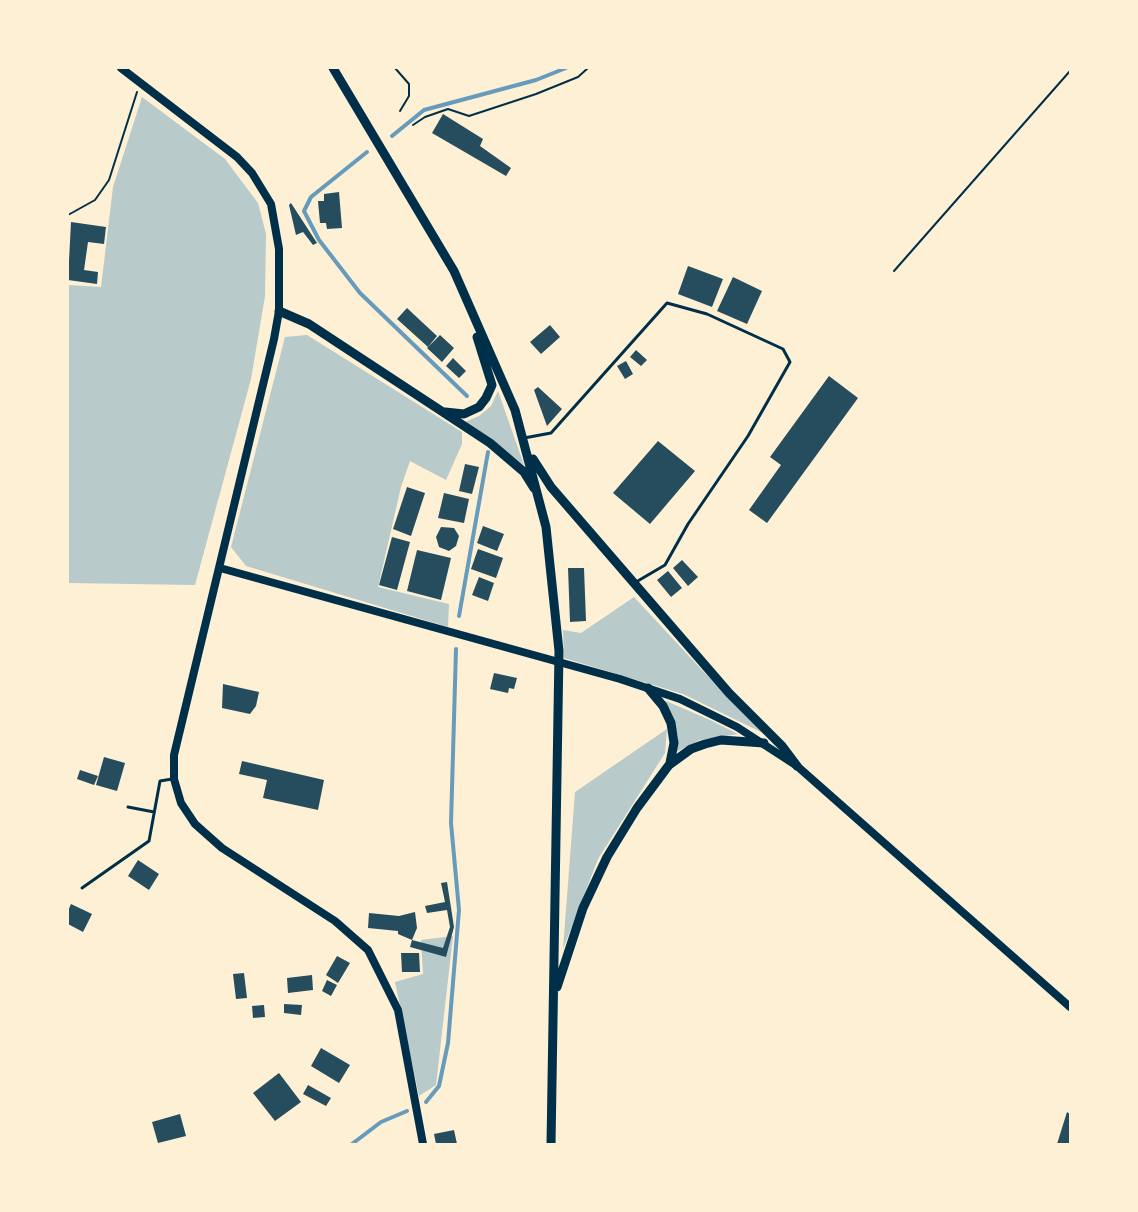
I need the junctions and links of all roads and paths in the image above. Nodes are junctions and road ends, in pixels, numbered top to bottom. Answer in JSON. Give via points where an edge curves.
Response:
{"nodes":[{"id":1,"x":121,"y":68,"type":"edge"},
{"id":2,"x":333,"y":68,"type":"edge"},
{"id":3,"x":395,"y":68,"type":"edge"},
{"id":4,"x":588,"y":68,"type":"edge"},
{"id":5,"x":1071,"y":70,"type":"edge"},
{"id":6,"x":140,"y":81,"type":"junction"},
{"id":7,"x":400,"y":111,"type":"dead end"},
{"id":8,"x":413,"y":125,"type":"dead end"},
{"id":9,"x":68,"y":215,"type":"edge"},
{"id":10,"x":894,"y":271,"type":"dead end"},
{"id":11,"x":470,"y":308,"type":"junction"},
{"id":12,"x":279,"y":311,"type":"junction"},
{"id":13,"x":438,"y":410,"type":"junction"},
{"id":14,"x":524,"y":438,"type":"junction"},
{"id":15,"x":528,"y":450,"type":"junction"},
{"id":16,"x":540,"y":501,"type":"junction"},
{"id":17,"x":220,"y":568,"type":"junction"},
{"id":18,"x":634,"y":583,"type":"junction"},
{"id":19,"x":648,"y":688,"type":"junction"},
{"id":20,"x":764,"y":743,"type":"junction"},
{"id":21,"x":669,"y":765,"type":"junction"},
{"id":22,"x":797,"y":766,"type":"junction"},
{"id":23,"x":174,"y":779,"type":"junction"},
{"id":24,"x":128,"y":807,"type":"dead end"},
{"id":25,"x":154,"y":812,"type":"junction"},
{"id":26,"x":82,"y":888,"type":"dead end"},
{"id":27,"x":554,"y":998,"type":"junction"},
{"id":28,"x":1071,"y":1007,"type":"edge"},
{"id":29,"x":423,"y":1144,"type":"edge"},
{"id":30,"x":551,"y":1144,"type":"edge"}],
"edges":[{"from":1,"to":6,"type":"street"},
{"from":2,"to":11,"type":"main road","via":[[454,271]]},
{"from":3,"to":7,"type":"path","via":[[409,84],[409,96]]},
{"from":4,"to":8,"type":"path","via":[[578,77],[536,94],[469,116],[448,109]]},
{"from":5,"to":10,"type":"path"},
{"from":6,"to":9,"type":"path","via":[[109,180],[95,200]]},
{"from":6,"to":12,"type":"street","via":[[237,158],[265,191],[279,249]]},
{"from":11,"to":13,"type":"main road","via":[[492,385],[479,407],[471,411],[464,414]]},
{"from":11,"to":14,"type":"main road"},
{"from":12,"to":13,"type":"main road","via":[[309,324]]},
{"from":12,"to":17,"type":"street"},
{"from":13,"to":16,"type":"main road","via":[[489,443],[524,472]]},
{"from":14,"to":15,"type":"main road"},
{"from":14,"to":18,"type":"lane","via":[[551,433],[667,303],[707,314],[783,349],[790,362],[748,436],[664,565]]},
{"from":15,"to":16,"type":"main road"},
{"from":15,"to":18,"type":"main road","via":[[551,486]]},
{"from":16,"to":27,"type":"main road","via":[[552,568],[559,651]]},
{"from":17,"to":19,"type":"street"},
{"from":17,"to":23,"type":"street","via":[[174,755]]},
{"from":18,"to":22,"type":"main road"},
{"from":19,"to":20,"type":"street","via":[[709,712]]},
{"from":19,"to":21,"type":"main road","via":[[663,705],[671,723],[674,743]]},
{"from":20,"to":21,"type":"main road","via":[[721,740],[685,753]]},
{"from":20,"to":22,"type":"street"},
{"from":21,"to":27,"type":"main road","via":[[607,857],[583,908]]},
{"from":22,"to":28,"type":"street"},
{"from":23,"to":25,"type":"lane","via":[[160,781]]},
{"from":23,"to":29,"type":"street","via":[[181,803],[195,824],[222,848],[335,921],[368,950],[398,1010]]},
{"from":24,"to":25,"type":"lane"},
{"from":25,"to":26,"type":"lane","via":[[149,841]]},
{"from":27,"to":30,"type":"main road"}]}
